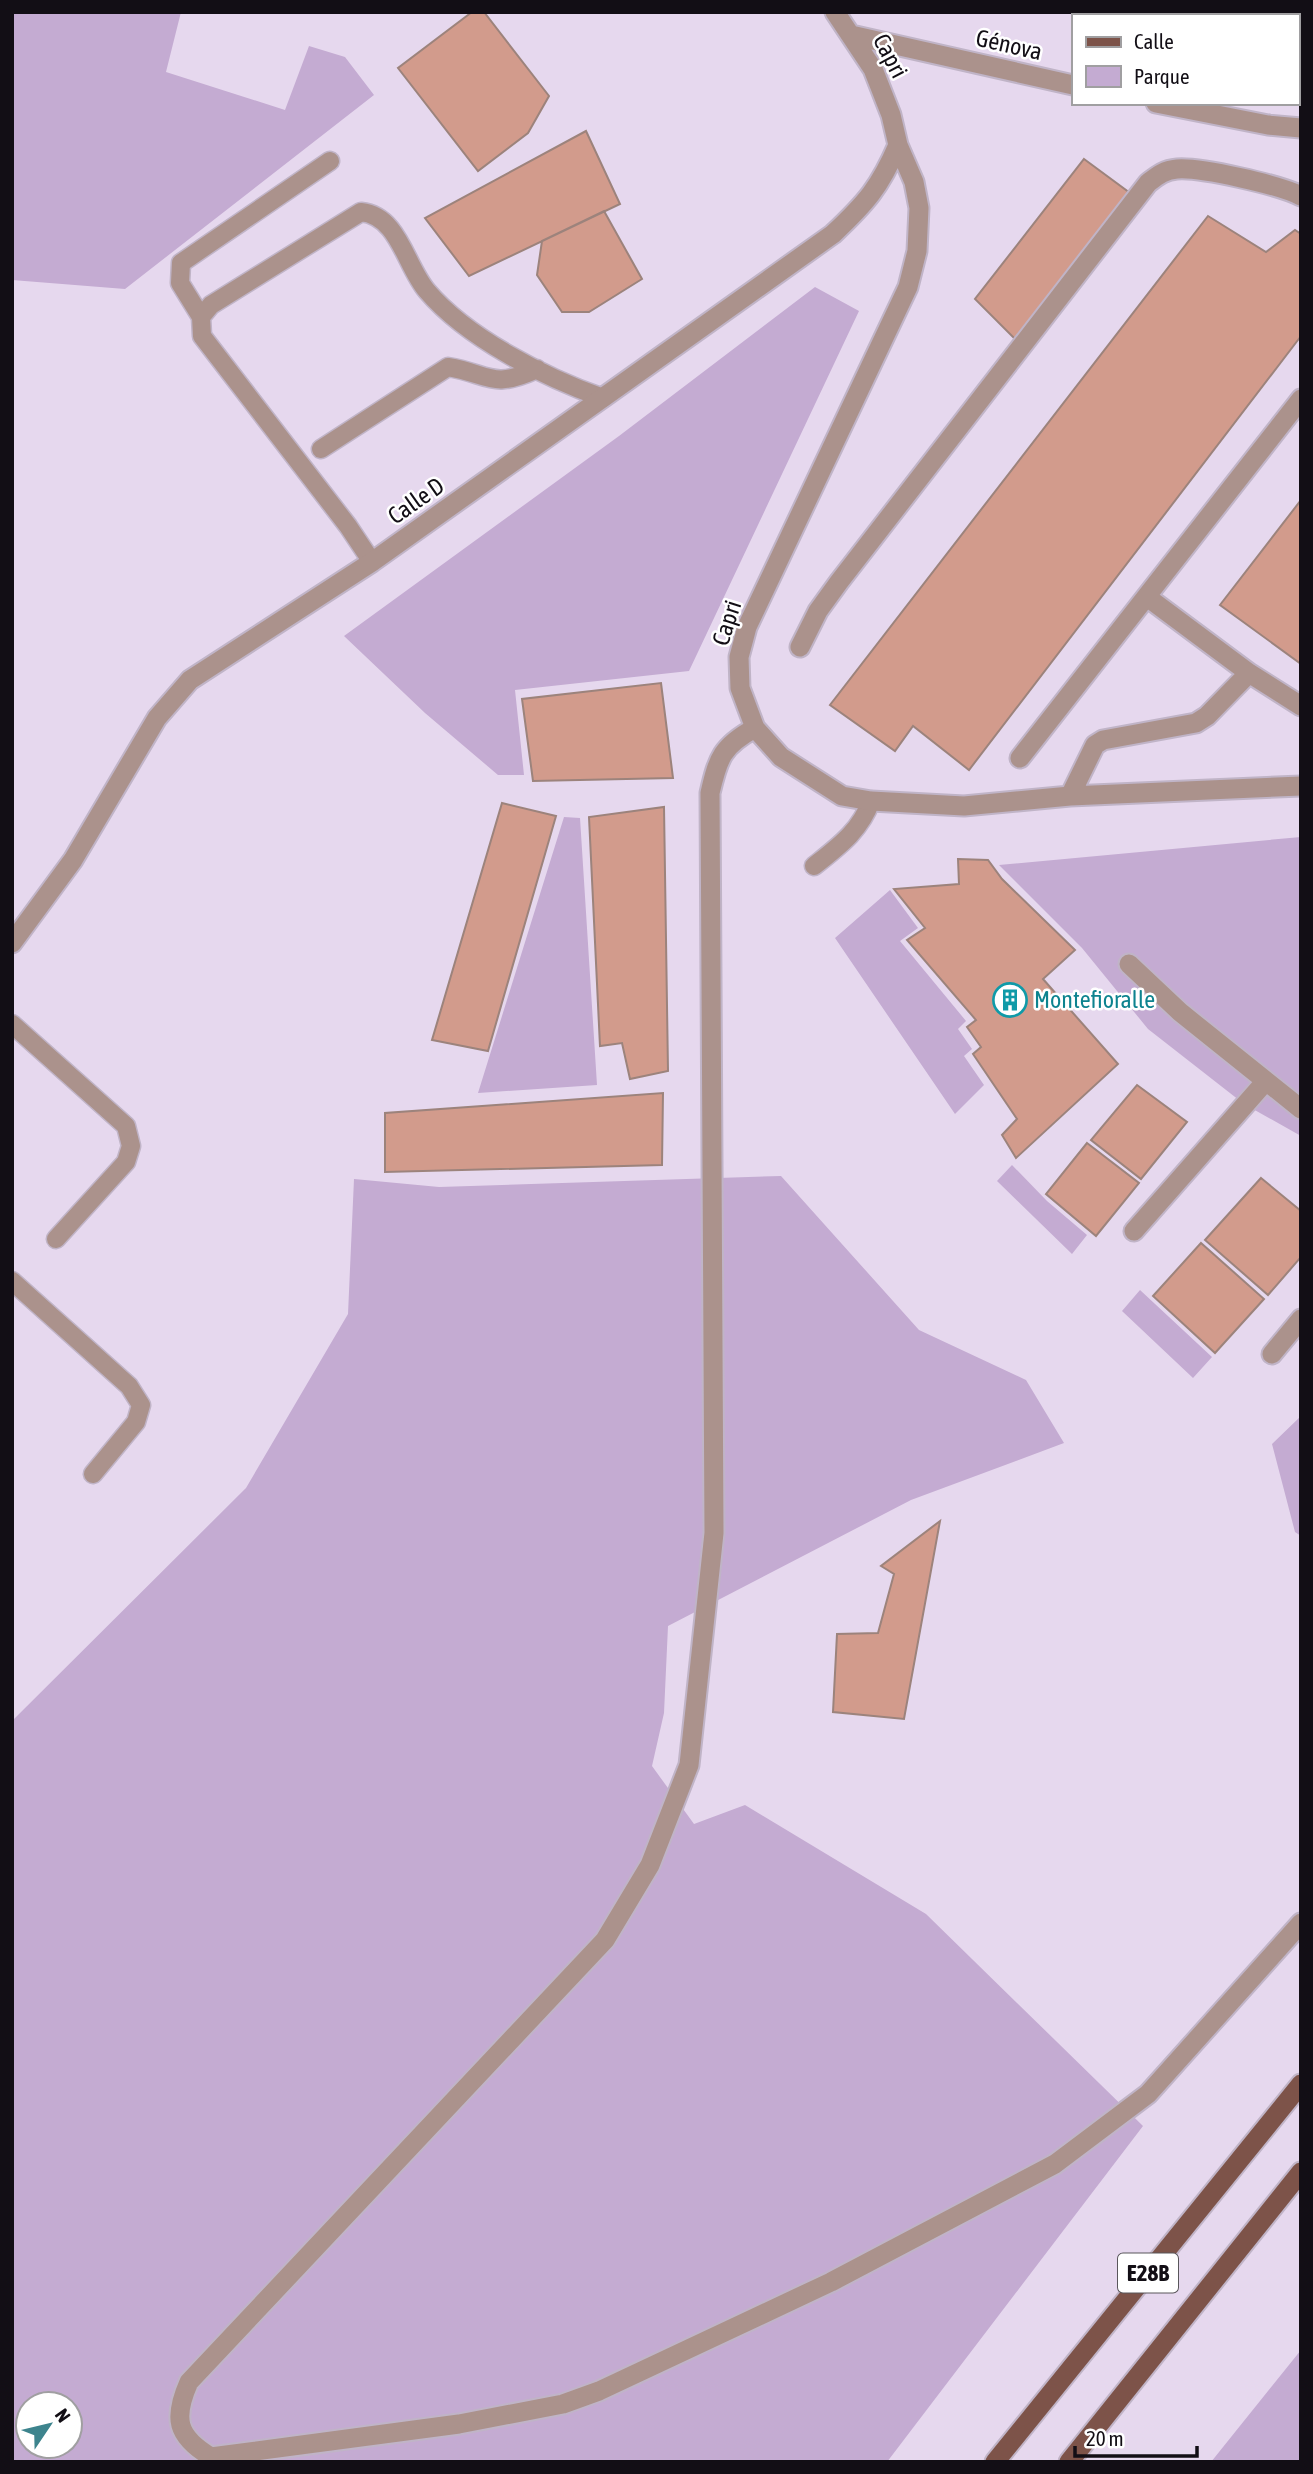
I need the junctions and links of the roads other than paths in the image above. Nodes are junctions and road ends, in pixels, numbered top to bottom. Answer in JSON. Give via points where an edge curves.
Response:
{"nodes":[{"id":1,"x":835,"y":12,"type":"edge"},
{"id":2,"x":851,"y":35,"type":"junction"},
{"id":3,"x":1072,"y":85,"type":"edge"},
{"id":4,"x":1166,"y":105,"type":"edge"},
{"id":5,"x":1301,"y":128,"type":"edge"},
{"id":6,"x":898,"y":145,"type":"junction"},
{"id":7,"x":330,"y":161,"type":"dead end"},
{"id":8,"x":1301,"y":196,"type":"edge"},
{"id":9,"x":201,"y":317,"type":"junction"},
{"id":10,"x":537,"y":369,"type":"junction"},
{"id":11,"x":603,"y":398,"type":"junction"},
{"id":12,"x":1301,"y":399,"type":"edge"},
{"id":13,"x":321,"y":449,"type":"dead end"},
{"id":14,"x":372,"y":562,"type":"junction"},
{"id":15,"x":1147,"y":597,"type":"junction"},
{"id":16,"x":800,"y":647,"type":"dead end"},
{"id":17,"x":1249,"y":673,"type":"junction"},
{"id":18,"x":1301,"y":706,"type":"edge"},
{"id":19,"x":755,"y":728,"type":"junction"},
{"id":20,"x":1020,"y":758,"type":"dead end"},
{"id":21,"x":1301,"y":786,"type":"edge"},
{"id":22,"x":1070,"y":796,"type":"junction"},
{"id":23,"x":871,"y":801,"type":"junction"},
{"id":24,"x":814,"y":866,"type":"dead end"},
{"id":25,"x":12,"y":943,"type":"edge"},
{"id":26,"x":1129,"y":964,"type":"dead end"},
{"id":27,"x":12,"y":1024,"type":"edge"},
{"id":28,"x":1265,"y":1082,"type":"junction"},
{"id":29,"x":1301,"y":1109,"type":"edge"},
{"id":30,"x":1134,"y":1231,"type":"dead end"},
{"id":31,"x":56,"y":1239,"type":"dead end"},
{"id":32,"x":12,"y":1281,"type":"edge"},
{"id":33,"x":1301,"y":1319,"type":"edge"},
{"id":34,"x":1272,"y":1354,"type":"dead end"},
{"id":35,"x":93,"y":1474,"type":"dead end"},
{"id":36,"x":1301,"y":1923,"type":"edge"},
{"id":37,"x":1301,"y":2084,"type":"edge"},
{"id":38,"x":1301,"y":2172,"type":"edge"},
{"id":39,"x":995,"y":2462,"type":"edge"},
{"id":40,"x":1069,"y":2462,"type":"edge"}],
"edges":[{"from":1,"to":2,"type":"street","name":"Capri"},
{"from":2,"to":3,"type":"street","name":"Génova"},
{"from":2,"to":6,"type":"street","name":"Capri","via":[[873,69]]},
{"from":4,"to":5,"type":"street"},
{"from":6,"to":11,"type":"street","name":"Calle D","via":[[869,200],[833,234]]},
{"from":6,"to":19,"type":"street","name":"Capri","via":[[919,208],[917,251],[908,286],[747,626],[740,688]]},
{"from":7,"to":9,"type":"lane","via":[[181,263],[180,283]]},
{"from":8,"to":16,"type":"street","via":[[1275,186],[1179,169],[1162,172],[1148,183],[839,582]]},
{"from":9,"to":10,"type":"lane","via":[[211,305],[361,212],[374,214],[386,221],[424,288],[454,320]]},
{"from":9,"to":14,"type":"lane","via":[[202,336]]},
{"from":10,"to":11,"type":"lane"},
{"from":10,"to":13,"type":"lane","via":[[500,380],[448,367]]},
{"from":11,"to":14,"type":"street","name":"Calle D"},
{"from":12,"to":15,"type":"street"},
{"from":14,"to":25,"type":"street","name":"Calle D","via":[[190,680],[157,718],[73,860]]},
{"from":15,"to":17,"type":"street"},
{"from":15,"to":20,"type":"street"},
{"from":17,"to":18,"type":"street"},
{"from":17,"to":22,"type":"street","via":[[1196,723],[1095,745]]},
{"from":19,"to":23,"type":"street","name":"Capri","via":[[781,757],[842,796]]},
{"from":19,"to":36,"type":"street","via":[[733,741],[717,761],[710,793],[714,1533],[689,1765],[650,1865],[605,1940],[189,2382],[179,2404],[180,2426],[191,2445],[211,2457],[459,2424],[563,2404],[599,2391],[831,2282],[1055,2164],[1148,2094]]},
{"from":21,"to":22,"type":"street","name":"Capri"},
{"from":22,"to":23,"type":"street","name":"Capri","via":[[964,806]]},
{"from":23,"to":24,"type":"lane","via":[[855,832]]},
{"from":26,"to":28,"type":"street"},
{"from":27,"to":31,"type":"lane","via":[[126,1126],[131,1146],[126,1162]]},
{"from":28,"to":29,"type":"street"},
{"from":28,"to":30,"type":"street"},
{"from":32,"to":35,"type":"lane","via":[[128,1386],[141,1405],[136,1422]]},
{"from":33,"to":34,"type":"street"},
{"from":37,"to":39,"type":"main road","number":"E28B"},
{"from":38,"to":40,"type":"main road","number":"E28B"}]}
